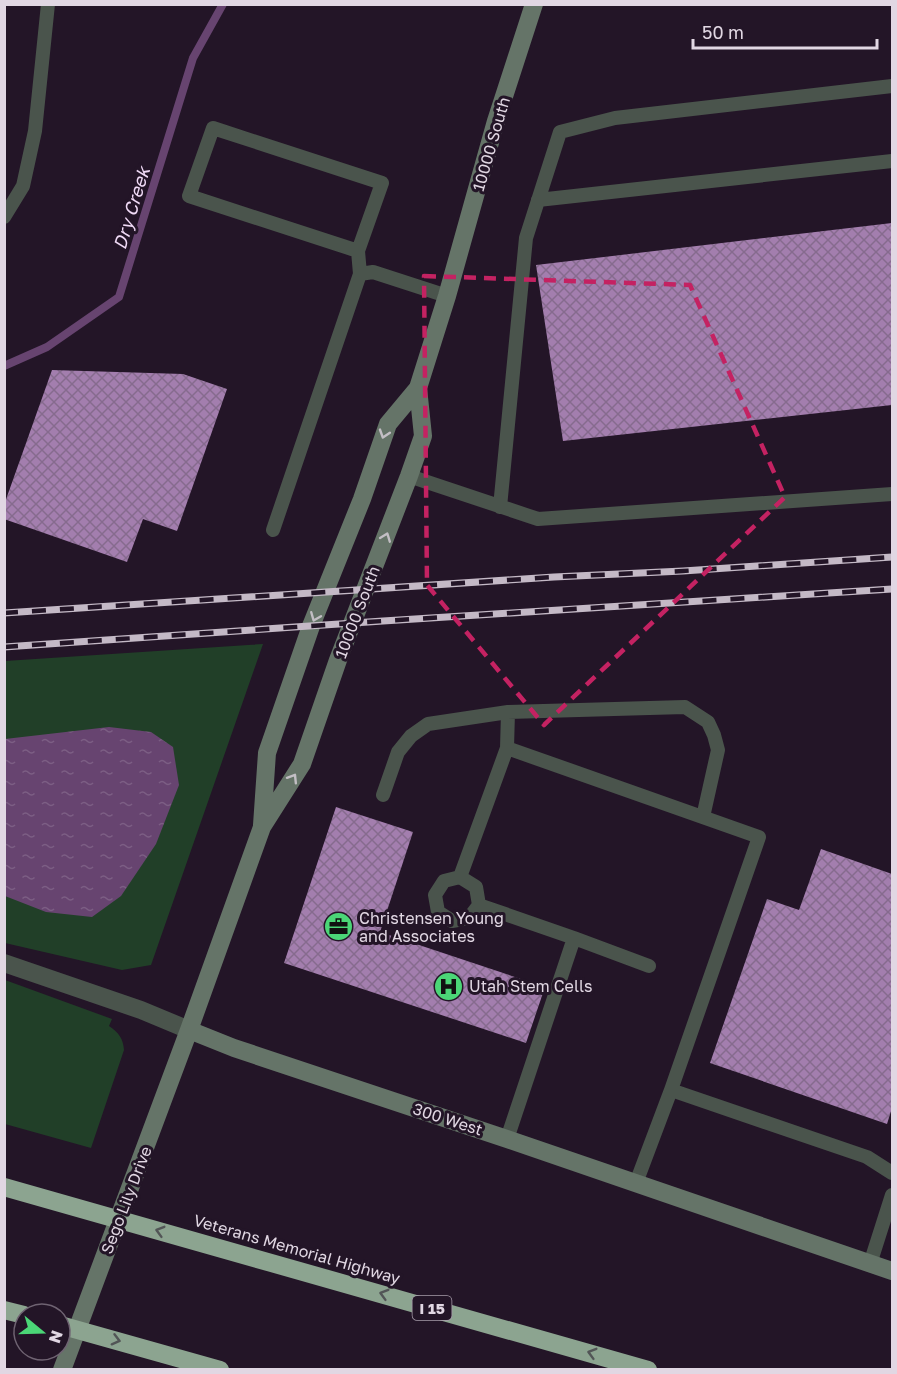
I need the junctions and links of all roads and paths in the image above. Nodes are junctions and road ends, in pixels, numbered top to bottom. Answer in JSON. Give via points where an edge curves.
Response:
{"nodes":[{"id":1,"x":48,"y":4,"type":"edge"},
{"id":2,"x":534,"y":4,"type":"edge"},
{"id":3,"x":892,"y":86,"type":"edge"},
{"id":4,"x":892,"y":161,"type":"edge"},
{"id":5,"x":538,"y":200,"type":"junction"},
{"id":6,"x":4,"y":217,"type":"edge"},
{"id":7,"x":358,"y":251,"type":"junction"},
{"id":8,"x":360,"y":274,"type":"junction"},
{"id":9,"x":447,"y":296,"type":"junction"},
{"id":10,"x":418,"y":388,"type":"junction"},
{"id":11,"x":409,"y":476,"type":"junction"},
{"id":12,"x":892,"y":494,"type":"edge"},
{"id":13,"x":500,"y":507,"type":"junction"},
{"id":14,"x":273,"y":530,"type":"dead end"},
{"id":15,"x":508,"y":712,"type":"junction"},
{"id":16,"x":507,"y":748,"type":"junction"},
{"id":17,"x":383,"y":795,"type":"dead end"},
{"id":18,"x":703,"y":817,"type":"junction"},
{"id":19,"x":262,"y":827,"type":"junction"},
{"id":20,"x":460,"y":877,"type":"junction"},
{"id":21,"x":479,"y":905,"type":"junction"},
{"id":22,"x":574,"y":938,"type":"junction"},
{"id":23,"x":4,"y":963,"type":"edge"},
{"id":24,"x":649,"y":966,"type":"dead end"},
{"id":25,"x":189,"y":1030,"type":"junction"},
{"id":26,"x":671,"y":1090,"type":"junction"},
{"id":27,"x":507,"y":1139,"type":"junction"},
{"id":28,"x":892,"y":1173,"type":"edge"},
{"id":29,"x":636,"y":1183,"type":"junction"},
{"id":30,"x":6,"y":1187,"type":"edge"},
{"id":31,"x":892,"y":1195,"type":"edge"},
{"id":32,"x":870,"y":1264,"type":"junction"},
{"id":33,"x":892,"y":1271,"type":"edge"},
{"id":34,"x":72,"y":1328,"type":"edge"},
{"id":35,"x":62,"y":1370,"type":"edge"},
{"id":36,"x":220,"y":1370,"type":"edge"},
{"id":37,"x":648,"y":1370,"type":"edge"}],
"edges":[{"from":1,"to":6,"type":"lane","via":[[35,130],[23,186]]},
{"from":2,"to":9,"type":"main road","name":"10000 South","via":[[496,121]]},
{"from":3,"to":5,"type":"lane","via":[[615,118],[560,132]]},
{"from":4,"to":5,"type":"lane"},
{"from":5,"to":13,"type":"lane","via":[[526,238]]},
{"from":7,"to":7,"type":"lane","via":[[382,183],[213,128],[189,196]]},
{"from":7,"to":8,"type":"lane"},
{"from":8,"to":9,"type":"lane","via":[[373,272]]},
{"from":8,"to":14,"type":"lane"},
{"from":9,"to":10,"type":"main road","name":"10000 South"},
{"from":10,"to":11,"type":"main road","name":"10000 South","via":[[423,436]]},
{"from":10,"to":19,"type":"main road","name":"10000 South","one_way":true,"via":[[388,424],[303,648],[267,753]]},
{"from":11,"to":13,"type":"lane"},
{"from":19,"to":11,"type":"main road","name":"10000 South","one_way":true,"via":[[302,764]]},
{"from":12,"to":13,"type":"lane","via":[[538,519]]},
{"from":15,"to":16,"type":"lane"},
{"from":15,"to":17,"type":"lane","via":[[428,724],[398,752]]},
{"from":15,"to":18,"type":"lane","via":[[686,707],[708,722],[718,750]]},
{"from":16,"to":18,"type":"lane"},
{"from":16,"to":20,"type":"lane"},
{"from":18,"to":26,"type":"lane","via":[[759,837]]},
{"from":19,"to":25,"type":"main road","name":"10000 South"},
{"from":20,"to":21,"type":"lane","via":[[476,887]]},
{"from":20,"to":21,"type":"lane","via":[[444,881],[435,895],[438,912],[453,921],[461,920],[469,918]]},
{"from":21,"to":22,"type":"lane"},
{"from":22,"to":24,"type":"lane"},
{"from":22,"to":27,"type":"lane"},
{"from":23,"to":25,"type":"street","name":"300 West"},
{"from":25,"to":27,"type":"main road","name":"300 West"},
{"from":25,"to":35,"type":"main road","name":"Sego Lily Drive"},
{"from":26,"to":28,"type":"lane","via":[[867,1156]]},
{"from":26,"to":29,"type":"lane"},
{"from":27,"to":29,"type":"main road","name":"300 West"},
{"from":29,"to":32,"type":"main road","name":"300 West"},
{"from":37,"to":30,"type":"highway","name":"Veterans Memorial Highway","number":"I 15","one_way":true},
{"from":31,"to":32,"type":"lane"},
{"from":32,"to":33,"type":"main road","name":"300 West"},
{"from":34,"to":36,"type":"highway","one_way":true}]}
